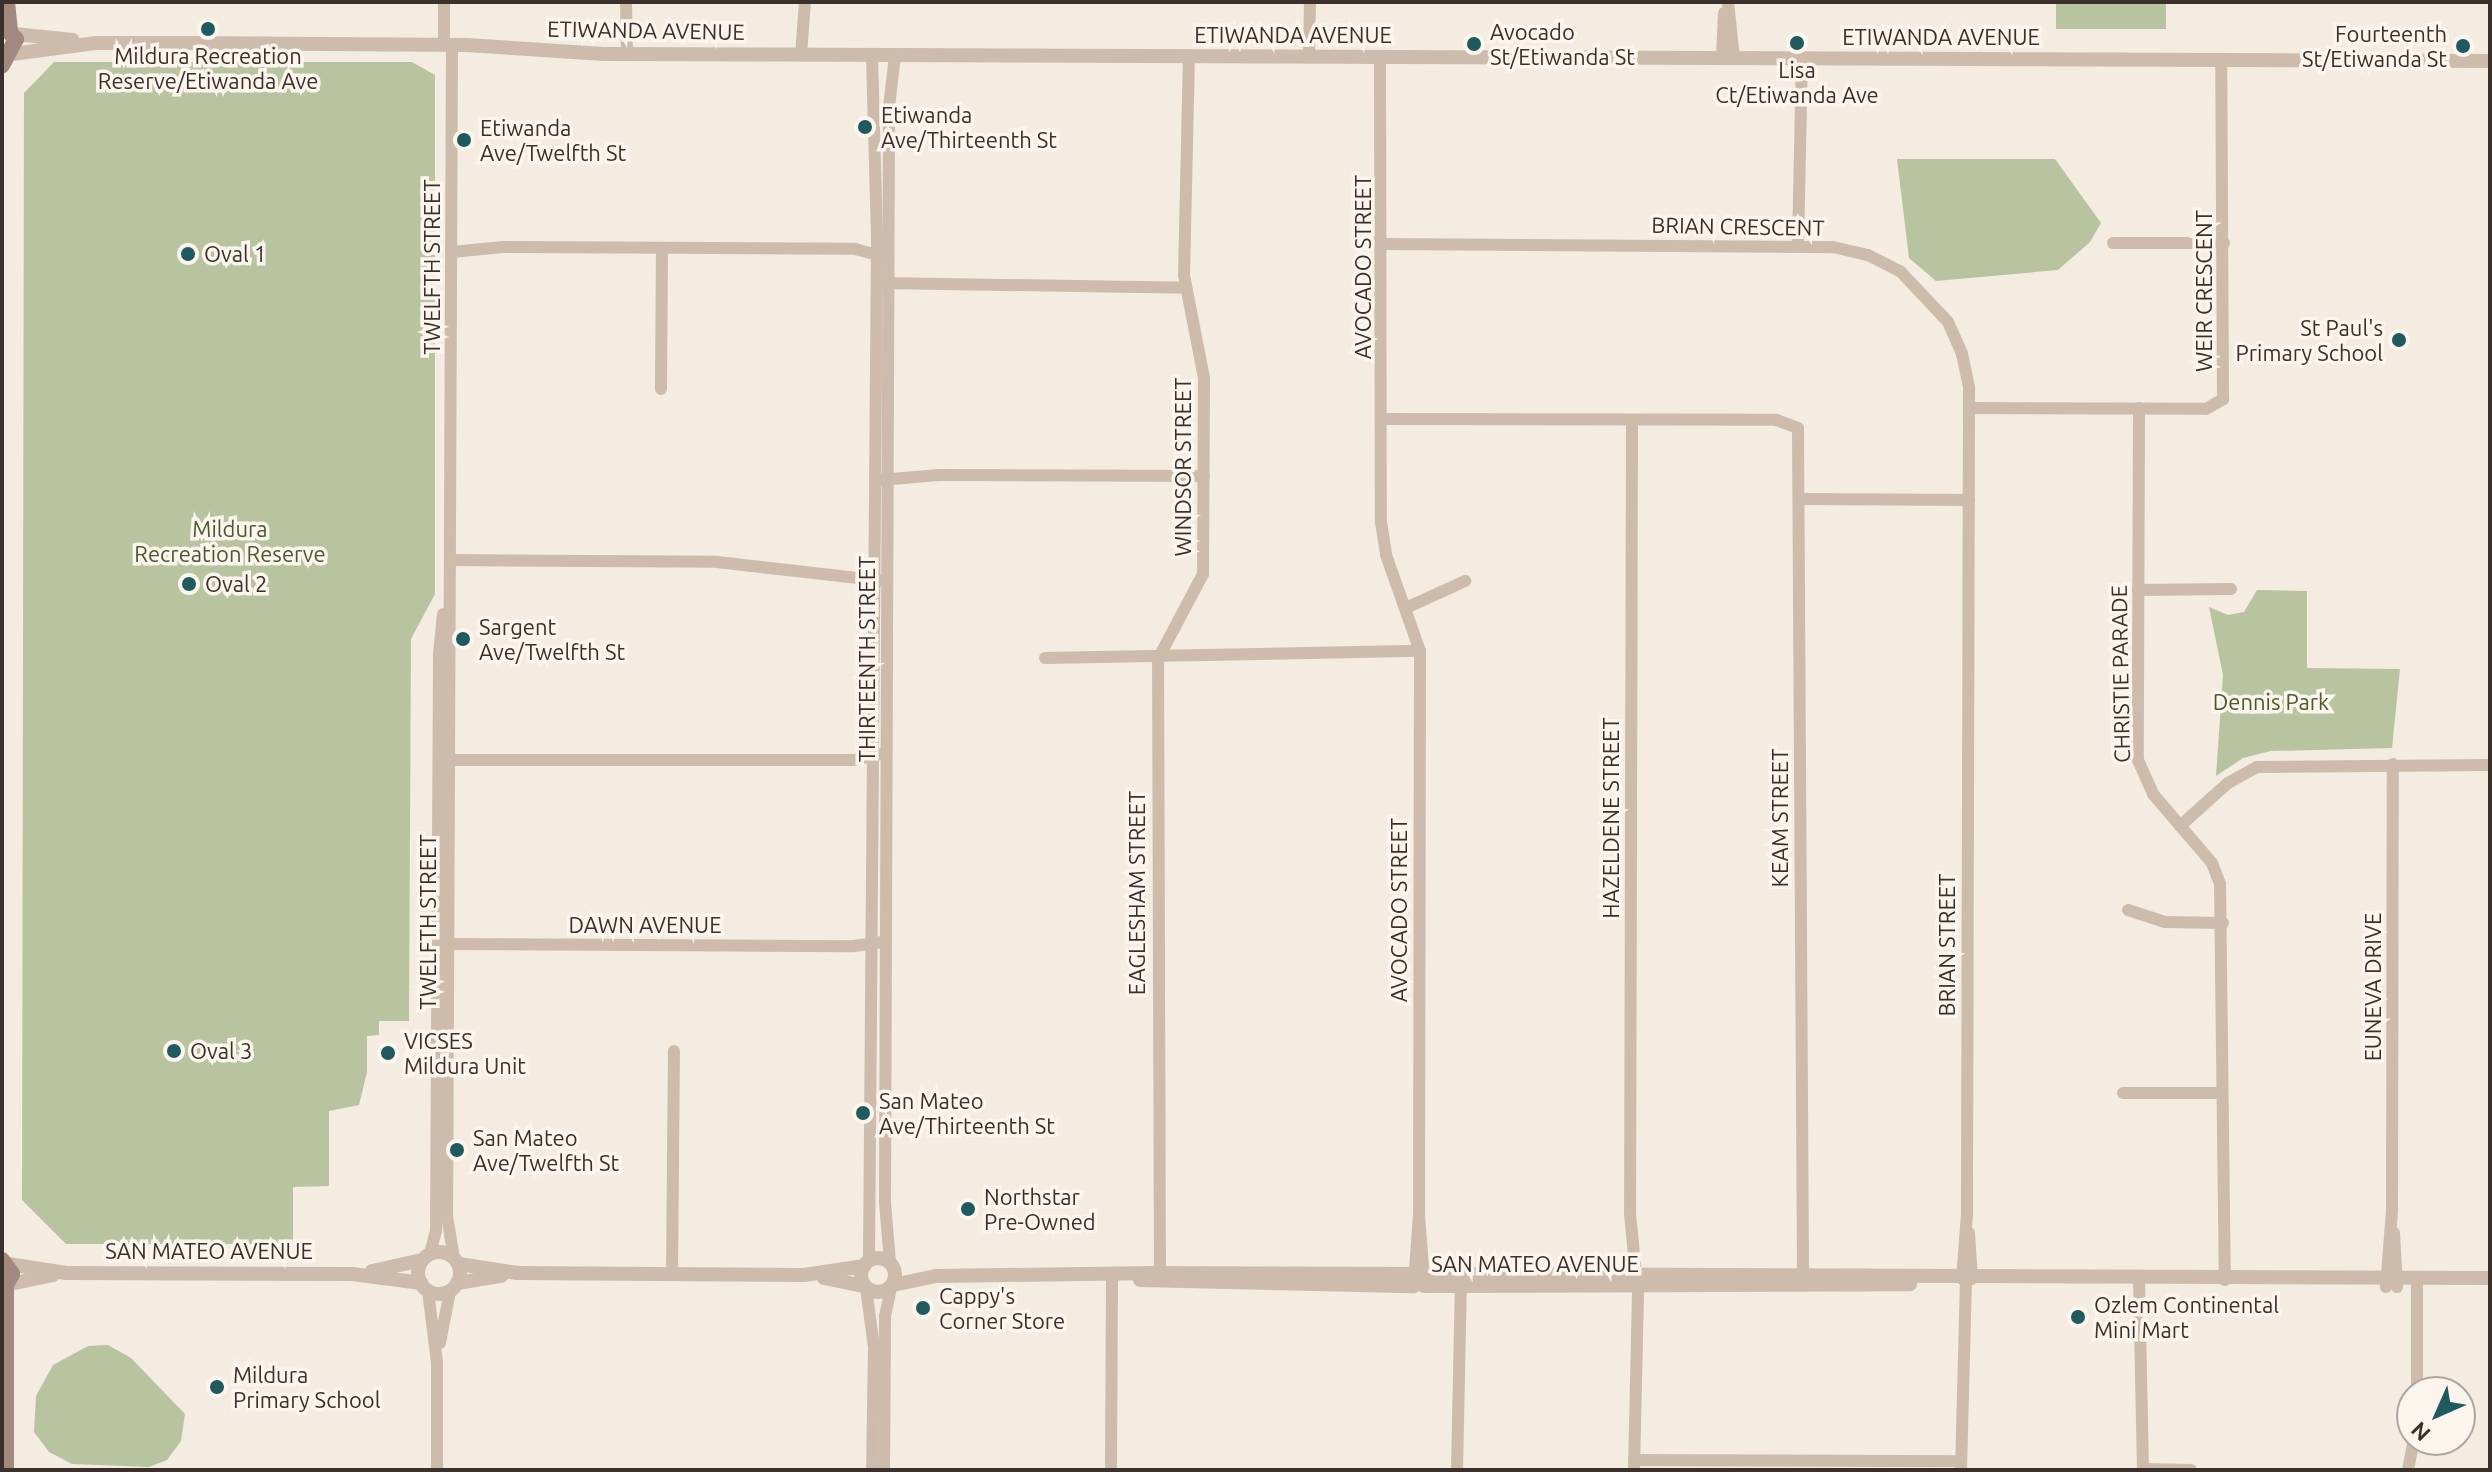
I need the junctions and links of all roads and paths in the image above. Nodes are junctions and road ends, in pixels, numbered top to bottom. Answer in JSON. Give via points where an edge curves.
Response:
{"nodes":[{"id":1,"x":7,"y":2,"type":"edge"},
{"id":2,"x":444,"y":2,"type":"edge"},
{"id":3,"x":626,"y":2,"type":"edge"},
{"id":4,"x":806,"y":2,"type":"edge"},
{"id":5,"x":1310,"y":2,"type":"edge"},
{"id":6,"x":1727,"y":2,"type":"edge"},
{"id":7,"x":9,"y":29,"type":"edge"},
{"id":8,"x":97,"y":43,"type":"junction"},
{"id":9,"x":448,"y":45,"type":"junction"},
{"id":10,"x":627,"y":54,"type":"junction"},
{"id":11,"x":806,"y":55,"type":"junction"},
{"id":12,"x":872,"y":56,"type":"junction"},
{"id":13,"x":895,"y":56,"type":"junction"},
{"id":14,"x":1185,"y":56,"type":"junction"},
{"id":15,"x":1309,"y":57,"type":"junction"},
{"id":16,"x":1384,"y":57,"type":"junction"},
{"id":17,"x":1728,"y":58,"type":"junction"},
{"id":18,"x":7,"y":59,"type":"edge"},
{"id":19,"x":1798,"y":59,"type":"junction"},
{"id":20,"x":2225,"y":60,"type":"junction"},
{"id":21,"x":2490,"y":61,"type":"edge"},
{"id":22,"x":2,"y":79,"type":"edge"},
{"id":23,"x":2113,"y":243,"type":"dead end"},
{"id":24,"x":2224,"y":243,"type":"junction"},
{"id":25,"x":1383,"y":244,"type":"junction"},
{"id":26,"x":1798,"y":246,"type":"junction"},
{"id":27,"x":452,"y":247,"type":"junction"},
{"id":28,"x":662,"y":248,"type":"junction"},
{"id":29,"x":882,"y":249,"type":"junction"},
{"id":30,"x":882,"y":288,"type":"junction"},
{"id":31,"x":1186,"y":288,"type":"junction"},
{"id":32,"x":661,"y":389,"type":"dead end"},
{"id":33,"x":1969,"y":408,"type":"junction"},
{"id":34,"x":2139,"y":408,"type":"junction"},
{"id":35,"x":1382,"y":419,"type":"junction"},
{"id":36,"x":1632,"y":422,"type":"junction"},
{"id":37,"x":882,"y":475,"type":"junction"},
{"id":38,"x":1204,"y":476,"type":"junction"},
{"id":39,"x":1801,"y":499,"type":"junction"},
{"id":40,"x":1969,"y":500,"type":"junction"},
{"id":41,"x":452,"y":560,"type":"junction"},
{"id":42,"x":881,"y":574,"type":"junction"},
{"id":43,"x":1465,"y":581,"type":"dead end"},
{"id":44,"x":1200,"y":584,"type":"joint"},
{"id":45,"x":2231,"y":589,"type":"dead end"},
{"id":46,"x":2138,"y":590,"type":"junction"},
{"id":47,"x":1408,"y":607,"type":"junction"},
{"id":48,"x":1420,"y":651,"type":"junction"},
{"id":49,"x":1045,"y":658,"type":"dead end"},
{"id":50,"x":1158,"y":659,"type":"junction"},
{"id":51,"x":1968,"y":677,"type":"joint"},
{"id":52,"x":443,"y":760,"type":"junction"},
{"id":53,"x":881,"y":760,"type":"junction"},
{"id":54,"x":2393,"y":764,"type":"junction"},
{"id":55,"x":2490,"y":765,"type":"edge"},
{"id":56,"x":2180,"y":826,"type":"junction"},
{"id":57,"x":2128,"y":910,"type":"dead end"},
{"id":58,"x":2223,"y":923,"type":"junction"},
{"id":59,"x":442,"y":944,"type":"junction"},
{"id":60,"x":880,"y":947,"type":"junction"},
{"id":61,"x":674,"y":1051,"type":"dead end"},
{"id":62,"x":2123,"y":1093,"type":"dead end"},
{"id":63,"x":2221,"y":1093,"type":"junction"},
{"id":64,"x":426,"y":1256,"type":"junction"},
{"id":65,"x":4,"y":1258,"type":"edge"},
{"id":66,"x":456,"y":1261,"type":"junction"},
{"id":67,"x":867,"y":1263,"type":"junction"},
{"id":68,"x":892,"y":1264,"type":"junction"},
{"id":69,"x":66,"y":1273,"type":"junction"},
{"id":70,"x":517,"y":1273,"type":"junction"},
{"id":71,"x":352,"y":1274,"type":"junction"},
{"id":72,"x":672,"y":1274,"type":"junction"},
{"id":73,"x":804,"y":1275,"type":"junction"},
{"id":74,"x":936,"y":1276,"type":"junction"},
{"id":75,"x":1112,"y":1276,"type":"junction"},
{"id":76,"x":1156,"y":1278,"type":"junction"},
{"id":77,"x":2490,"y":1278,"type":"edge"},
{"id":78,"x":1964,"y":1279,"type":"junction"},
{"id":79,"x":2144,"y":1279,"type":"junction"},
{"id":80,"x":1419,"y":1280,"type":"junction"},
{"id":81,"x":1457,"y":1280,"type":"junction"},
{"id":82,"x":1632,"y":1280,"type":"junction"},
{"id":83,"x":2220,"y":1280,"type":"junction"},
{"id":84,"x":1798,"y":1281,"type":"junction"},
{"id":85,"x":2392,"y":1282,"type":"junction"},
{"id":86,"x":2417,"y":1282,"type":"junction"},
{"id":87,"x":2490,"y":1286,"type":"edge"},
{"id":88,"x":424,"y":1287,"type":"junction"},
{"id":89,"x":454,"y":1287,"type":"junction"},
{"id":90,"x":865,"y":1287,"type":"junction"},
{"id":91,"x":892,"y":1287,"type":"junction"},
{"id":92,"x":6,"y":1289,"type":"edge"},
{"id":93,"x":437,"y":1362,"type":"junction"},
{"id":94,"x":2417,"y":1376,"type":"edge"},
{"id":95,"x":1634,"y":1465,"type":"edge"},
{"id":96,"x":1961,"y":1466,"type":"edge"},
{"id":97,"x":6,"y":1470,"type":"edge"},
{"id":98,"x":437,"y":1470,"type":"edge"},
{"id":99,"x":872,"y":1470,"type":"edge"},
{"id":100,"x":884,"y":1470,"type":"edge"},
{"id":101,"x":1111,"y":1470,"type":"edge"},
{"id":102,"x":1457,"y":1470,"type":"edge"},
{"id":103,"x":2143,"y":1470,"type":"edge"},
{"id":104,"x":2191,"y":1470,"type":"edge"}],
"edges":[{"from":1,"to":7,"type":"main road"},
{"from":2,"to":9,"type":"street","name":"TWELFTH STREET"},
{"from":3,"to":10,"type":"street"},
{"from":4,"to":11,"type":"street"},
{"from":5,"to":15,"type":"street"},
{"from":6,"to":17,"type":"street"},
{"from":7,"to":8,"type":"street","name":"ETIWANDA AVENUE"},
{"from":7,"to":18,"type":"main road"},
{"from":8,"to":9,"type":"street","name":"ETIWANDA AVENUE"},
{"from":8,"to":18,"type":"street","name":"ETIWANDA AVENUE"},
{"from":9,"to":10,"type":"street","name":"ETIWANDA AVENUE"},
{"from":9,"to":27,"type":"street","name":"TWELFTH STREET"},
{"from":10,"to":11,"type":"street","name":"ETIWANDA AVENUE"},
{"from":11,"to":12,"type":"street","name":"ETIWANDA AVENUE"},
{"from":12,"to":13,"type":"street","name":"ETIWANDA AVENUE"},
{"from":12,"to":29,"type":"street","name":"THIRTEENTH STREET"},
{"from":13,"to":14,"type":"street","name":"ETIWANDA AVENUE"},
{"from":13,"to":29,"type":"street","name":"THIRTEENTH STREET"},
{"from":14,"to":15,"type":"street","name":"ETIWANDA AVENUE"},
{"from":14,"to":31,"type":"street","name":"WINDSOR STREET"},
{"from":15,"to":16,"type":"street","name":"ETIWANDA AVENUE"},
{"from":16,"to":17,"type":"street","name":"ETIWANDA AVENUE"},
{"from":16,"to":25,"type":"street","name":"AVOCADO STREET"},
{"from":17,"to":19,"type":"street","name":"ETIWANDA AVENUE"},
{"from":18,"to":22,"type":"main road"},
{"from":19,"to":20,"type":"street","name":"ETIWANDA AVENUE"},
{"from":19,"to":26,"type":"street"},
{"from":20,"to":21,"type":"street","name":"ETIWANDA AVENUE"},
{"from":20,"to":24,"type":"street","name":"WEIR CRESCENT"},
{"from":23,"to":24,"type":"street"},
{"from":24,"to":34,"type":"street","name":"WEIR CRESCENT","via":[[2223,399],[2211,408]]},
{"from":25,"to":26,"type":"street","name":"BRIAN CRESCENT"},
{"from":25,"to":35,"type":"street","name":"AVOCADO STREET"},
{"from":26,"to":33,"type":"street","name":"BRIAN CRESCENT","via":[[1868,255],[1900,271],[1925,293],[1956,337]]},
{"from":27,"to":28,"type":"street"},
{"from":27,"to":41,"type":"street","name":"TWELFTH STREET"},
{"from":28,"to":29,"type":"street"},
{"from":28,"to":32,"type":"street"},
{"from":29,"to":30,"type":"street","name":"THIRTEENTH STREET"},
{"from":30,"to":31,"type":"street"},
{"from":30,"to":37,"type":"street","name":"THIRTEENTH STREET"},
{"from":31,"to":38,"type":"street","name":"WINDSOR STREET","via":[[1203,370]]},
{"from":33,"to":34,"type":"street","name":"WEIR CRESCENT"},
{"from":33,"to":40,"type":"street","name":"BRIAN CRESCENT"},
{"from":34,"to":46,"type":"street","name":"CHRISTIE PARADE"},
{"from":35,"to":36,"type":"street"},
{"from":35,"to":47,"type":"street","name":"AVOCADO STREET","via":[[1383,540]]},
{"from":36,"to":39,"type":"street","name":"KEAM STREET","via":[[1795,424],[1801,441]]},
{"from":36,"to":82,"type":"street","name":"HAZELDENE STREET"},
{"from":37,"to":38,"type":"street"},
{"from":37,"to":42,"type":"street","name":"THIRTEENTH STREET"},
{"from":38,"to":44,"type":"street","name":"WINDSOR STREET"},
{"from":39,"to":40,"type":"street"},
{"from":39,"to":84,"type":"street","name":"KEAM STREET"},
{"from":40,"to":51,"type":"street","name":"BRIAN CRESCENT"},
{"from":41,"to":42,"type":"street","via":[[717,562],[785,573]]},
{"from":41,"to":52,"type":"street","name":"TWELFTH STREET","via":[[452,586],[440,636]]},
{"from":42,"to":53,"type":"street","name":"THIRTEENTH STREET"},
{"from":43,"to":47,"type":"street"},
{"from":44,"to":50,"type":"street","name":"EAGLESHAM STREET"},
{"from":45,"to":46,"type":"street"},
{"from":46,"to":56,"type":"street","name":"CHRISTIE PARADE","via":[[2138,760],[2145,782]]},
{"from":47,"to":48,"type":"street","name":"AVOCADO STREET"},
{"from":48,"to":50,"type":"street"},
{"from":48,"to":80,"type":"street","name":"AVOCADO STREET"},
{"from":49,"to":50,"type":"street"},
{"from":50,"to":76,"type":"street","name":"EAGLESHAM STREET"},
{"from":51,"to":78,"type":"street","name":"BRIAN STREET"},
{"from":52,"to":53,"type":"street"},
{"from":52,"to":59,"type":"street","name":"TWELFTH STREET"},
{"from":53,"to":60,"type":"street","name":"THIRTEENTH STREET"},
{"from":54,"to":55,"type":"street"},
{"from":54,"to":56,"type":"street","via":[[2257,767],[2228,783]]},
{"from":54,"to":85,"type":"street","name":"EUNEVA DRIVE"},
{"from":56,"to":58,"type":"street","name":"CHRISTIE PARADE","via":[[2217,874]]},
{"from":57,"to":58,"type":"street","via":[[2165,922]]},
{"from":58,"to":63,"type":"street","name":"CHRISTIE PARADE"},
{"from":59,"to":60,"type":"street","name":"DAWN AVENUE"},
{"from":59,"to":64,"type":"street","name":"TWELFTH STREET","via":[[436,1231]]},
{"from":59,"to":66,"type":"street","name":"TWELFTH STREET","via":[[447,1216]]},
{"from":60,"to":67,"type":"street","name":"THIRTEENTH STREET"},
{"from":60,"to":68,"type":"street","name":"THIRTEENTH STREET"},
{"from":61,"to":72,"type":"street"},
{"from":62,"to":63,"type":"street"},
{"from":63,"to":83,"type":"street","name":"CHRISTIE PARADE"},
{"from":64,"to":66,"type":"street"},
{"from":64,"to":71,"type":"street","name":"SAN MATEO AVENUE"},
{"from":64,"to":88,"type":"street"},
{"from":65,"to":69,"type":"street","name":"SAN MATEO AVENUE"},
{"from":65,"to":92,"type":"main road"},
{"from":66,"to":70,"type":"street"},
{"from":66,"to":89,"type":"street"},
{"from":67,"to":68,"type":"street","name":"SAN MATEO AVENUE"},
{"from":67,"to":73,"type":"street"},
{"from":67,"to":90,"type":"street"},
{"from":68,"to":74,"type":"street","name":"SAN MATEO AVENUE"},
{"from":68,"to":91,"type":"street"},
{"from":69,"to":71,"type":"street","name":"SAN MATEO AVENUE"},
{"from":69,"to":92,"type":"street","name":"SAN MATEO AVENUE"},
{"from":70,"to":72,"type":"street"},
{"from":70,"to":89,"type":"street"},
{"from":71,"to":88,"type":"street","name":"SAN MATEO AVENUE"},
{"from":72,"to":73,"type":"street"},
{"from":73,"to":90,"type":"street"},
{"from":74,"to":75,"type":"street","name":"SAN MATEO AVENUE"},
{"from":74,"to":91,"type":"street","name":"SAN MATEO AVENUE"},
{"from":75,"to":76,"type":"street","name":"SAN MATEO AVENUE"},
{"from":75,"to":101,"type":"street"},
{"from":76,"to":80,"type":"street","name":"SAN MATEO AVENUE"},
{"from":77,"to":86,"type":"street","name":"SAN MATEO AVENUE"},
{"from":78,"to":79,"type":"street","name":"SAN MATEO AVENUE"},
{"from":78,"to":84,"type":"street","name":"SAN MATEO AVENUE"},
{"from":78,"to":96,"type":"street","name":"BRIAN STREET"},
{"from":79,"to":83,"type":"street","name":"SAN MATEO AVENUE"},
{"from":79,"to":103,"type":"street"},
{"from":80,"to":81,"type":"street","name":"SAN MATEO AVENUE"},
{"from":81,"to":82,"type":"street","name":"SAN MATEO AVENUE"},
{"from":81,"to":102,"type":"street"},
{"from":82,"to":84,"type":"street","name":"SAN MATEO AVENUE"},
{"from":82,"to":95,"type":"street","name":"HAZELDENE STREET"},
{"from":83,"to":85,"type":"street","name":"SAN MATEO AVENUE","via":[[2305,1286]]},
{"from":85,"to":86,"type":"street","name":"SAN MATEO AVENUE"},
{"from":86,"to":87,"type":"street","name":"SAN MATEO AVENUE"},
{"from":86,"to":94,"type":"street"},
{"from":88,"to":89,"type":"street","name":"SAN MATEO AVENUE"},
{"from":88,"to":93,"type":"street"},
{"from":89,"to":93,"type":"street"},
{"from":90,"to":91,"type":"street","name":"SAN MATEO AVENUE","via":[[881,1293]]},
{"from":90,"to":99,"type":"street","via":[[874,1347]]},
{"from":91,"to":100,"type":"street","via":[[885,1316]]},
{"from":92,"to":97,"type":"main road"},
{"from":93,"to":98,"type":"street"},
{"from":95,"to":96,"type":"street"},
{"from":103,"to":104,"type":"street"}]}
